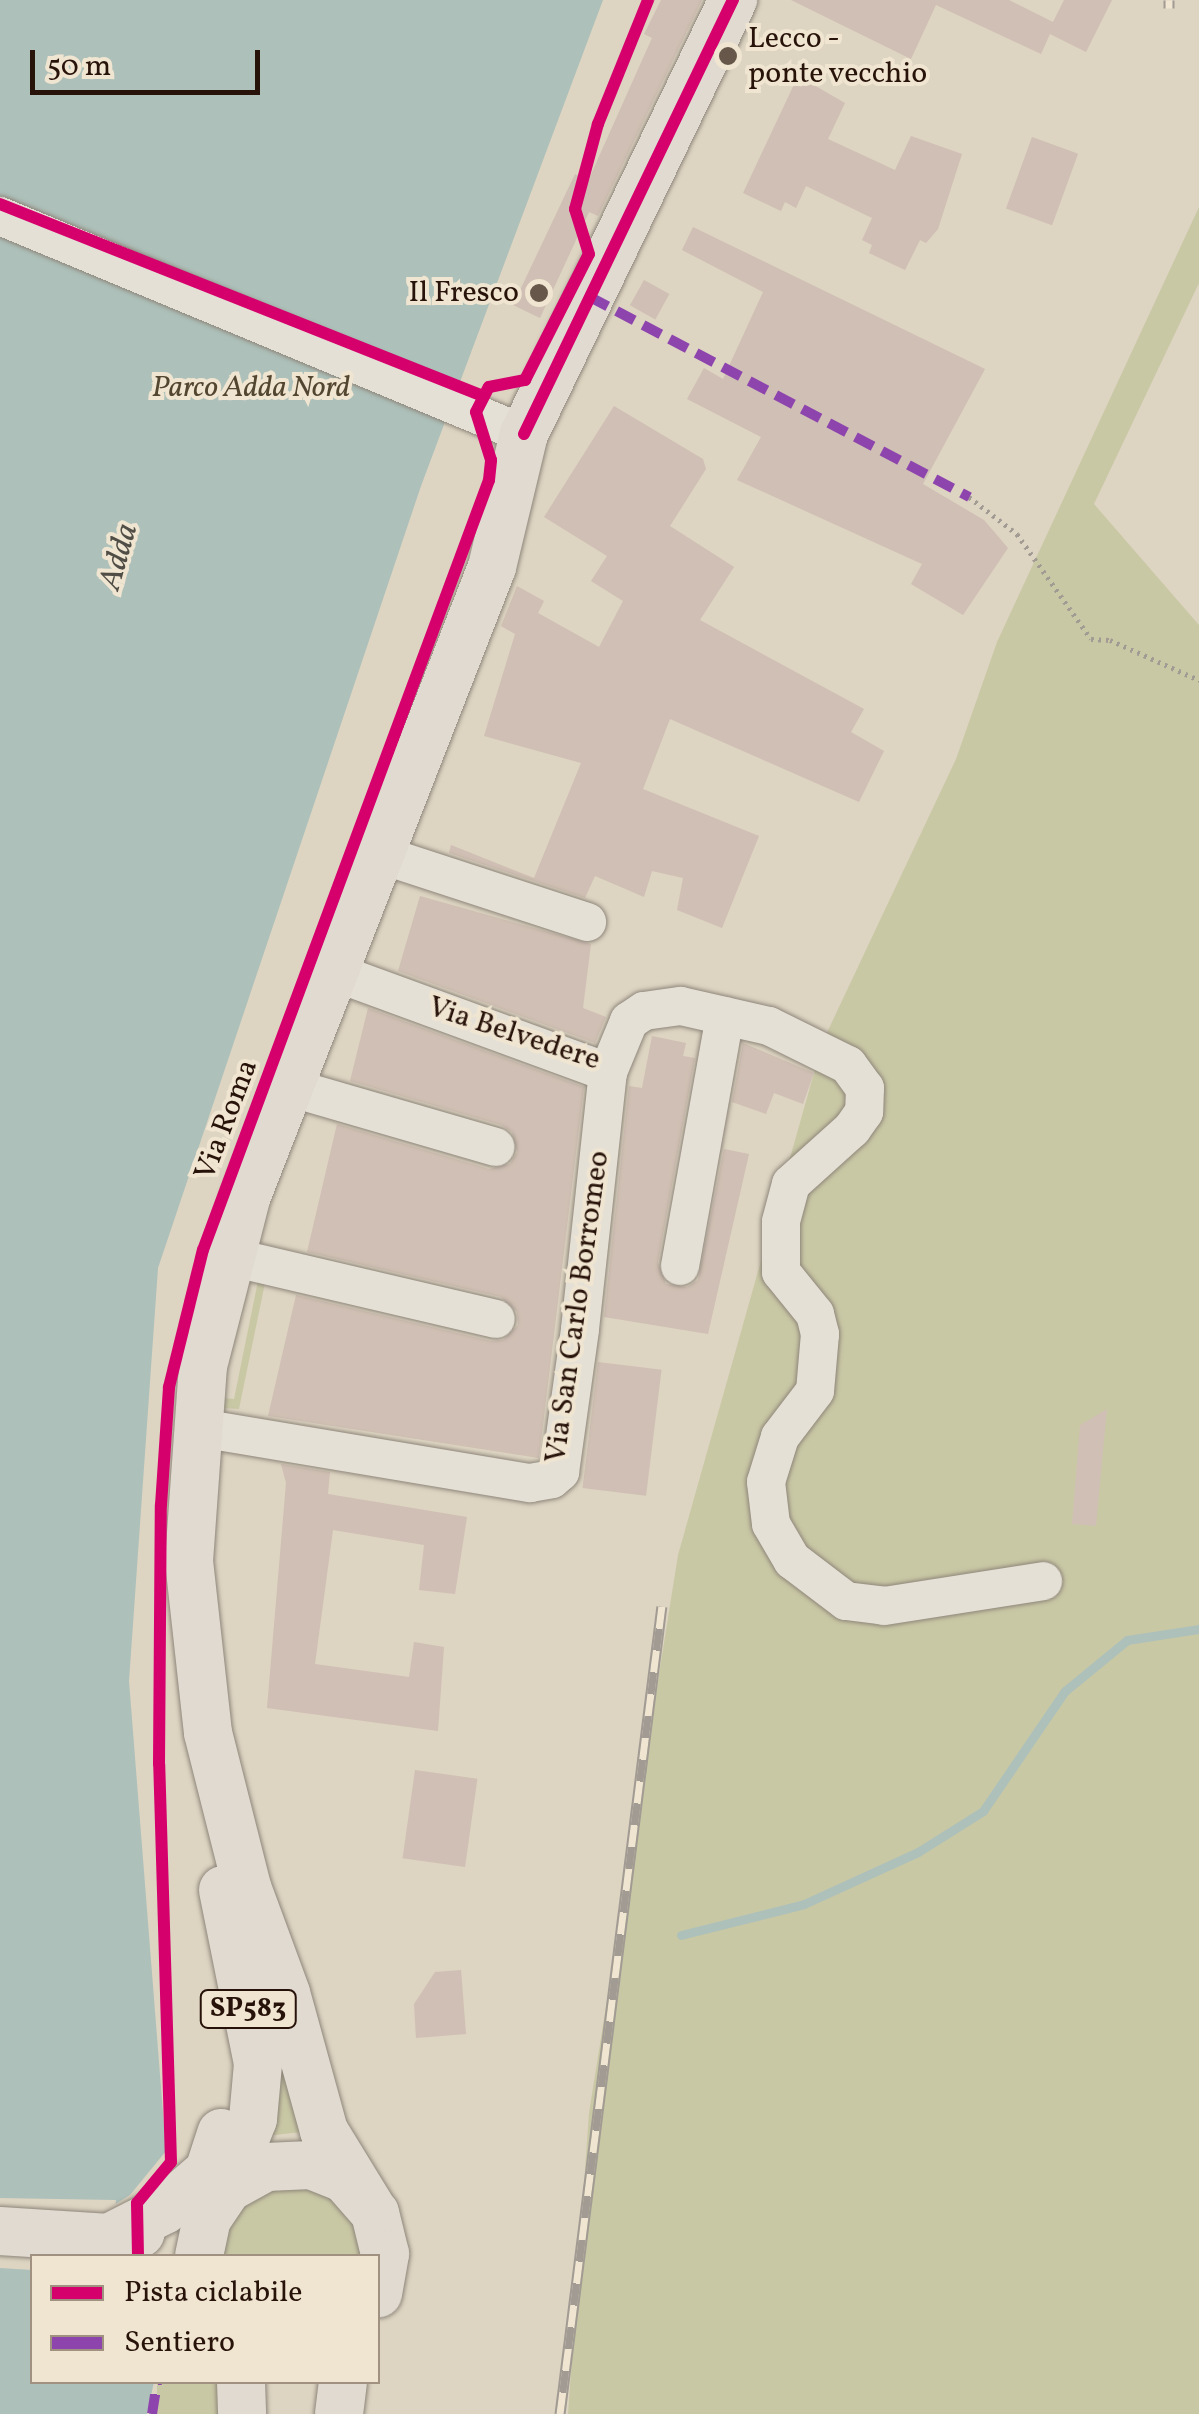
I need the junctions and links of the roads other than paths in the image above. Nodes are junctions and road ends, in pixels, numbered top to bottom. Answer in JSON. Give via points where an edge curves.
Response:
{"nodes":[{"id":1,"x":733,"y":0,"type":"edge"},
{"id":2,"x":0,"y":216,"type":"edge"},
{"id":3,"x":518,"y":454,"type":"junction"},
{"id":4,"x":379,"y":854,"type":"junction"},
{"id":5,"x":587,"y":922,"type":"dead end"},
{"id":6,"x":334,"y":972,"type":"junction"},
{"id":7,"x":725,"y":1016,"type":"junction"},
{"id":8,"x":608,"y":1072,"type":"junction"},
{"id":9,"x":288,"y":1087,"type":"junction"},
{"id":10,"x":496,"y":1147,"type":"dead end"},
{"id":11,"x":228,"y":1256,"type":"junction"},
{"id":12,"x":680,"y":1266,"type":"dead end"},
{"id":13,"x":496,"y":1319,"type":"dead end"},
{"id":14,"x":194,"y":1427,"type":"junction"},
{"id":15,"x":1043,"y":1581,"type":"dead end"},
{"id":16,"x":207,"y":1821,"type":"junction"},
{"id":17,"x":370,"y":2206,"type":"junction"},
{"id":18,"x":209,"y":2224,"type":"edge"},
{"id":19,"x":0,"y":2232,"type":"edge"},
{"id":20,"x":108,"y":2238,"type":"junction"},
{"id":21,"x":153,"y":2254,"type":"edge"},
{"id":22,"x":380,"y":2282,"type":"edge"},
{"id":23,"x":241,"y":2384,"type":"edge"},
{"id":24,"x":343,"y":2384,"type":"edge"},
{"id":25,"x":242,"y":2414,"type":"edge"},
{"id":26,"x":338,"y":2414,"type":"edge"}],
"edges":[{"from":1,"to":3,"type":"main road","name":"Via Roma","number":"SP583"},
{"from":2,"to":3,"type":"street","via":[[470,410]]},
{"from":3,"to":4,"type":"main road","name":"Via Roma","number":"SP583","via":[[492,567]]},
{"from":3,"to":16,"type":"main road","name":"Via Roma","number":"SP583","via":[[461,574],[234,1170],[193,1308],[173,1428],[168,1572],[182,1704]]},
{"from":4,"to":5,"type":"street"},
{"from":4,"to":6,"type":"main road","name":"Via Roma","number":"SP583"},
{"from":6,"to":8,"type":"street","name":"Via Belvedere"},
{"from":6,"to":9,"type":"main road","name":"Via Roma","number":"SP583"},
{"from":7,"to":8,"type":"street","name":"Via Belvedere","via":[[682,1006],[644,1011],[629,1021]]},
{"from":7,"to":12,"type":"street"},
{"from":7,"to":15,"type":"street","name":"Via Belvedere","via":[[769,1026],[848,1065],[865,1088],[864,1112],[791,1184],[781,1222],[782,1272],[815,1314],[820,1366],[815,1391],[770,1462],[771,1524],[792,1560],[846,1601],[930,1602]]},
{"from":8,"to":14,"type":"street","name":"Via San Carlo Borromeo","via":[[560,1472],[530,1483]]},
{"from":9,"to":10,"type":"street"},
{"from":9,"to":11,"type":"main road","name":"Via Roma","number":"SP583"},
{"from":11,"to":13,"type":"street"},
{"from":11,"to":14,"type":"main road","name":"Via Roma","number":"SP583"},
{"from":14,"to":17,"type":"main road","name":"Via Roma","number":"SP583","via":[[191,1604],[217,1776],[324,2131]]},
{"from":16,"to":18,"type":"main road","name":"Via Roma","number":"SP583","via":[[258,2064],[250,2127]]},
{"from":16,"to":20,"type":"main road","name":"Via Roma","via":[[236,2023],[236,2089],[209,2171],[164,2210]]},
{"from":17,"to":18,"type":"main road","via":[[345,2179],[303,2164],[260,2169]]},
{"from":17,"to":22,"type":"main road","number":"SP583","via":[[385,2254]]},
{"from":18,"to":20,"type":"main road"},
{"from":19,"to":20,"type":"main road"},
{"from":20,"to":21,"type":"main road"},
{"from":23,"to":25,"type":"main road"},
{"from":24,"to":26,"type":"main road"}]}
